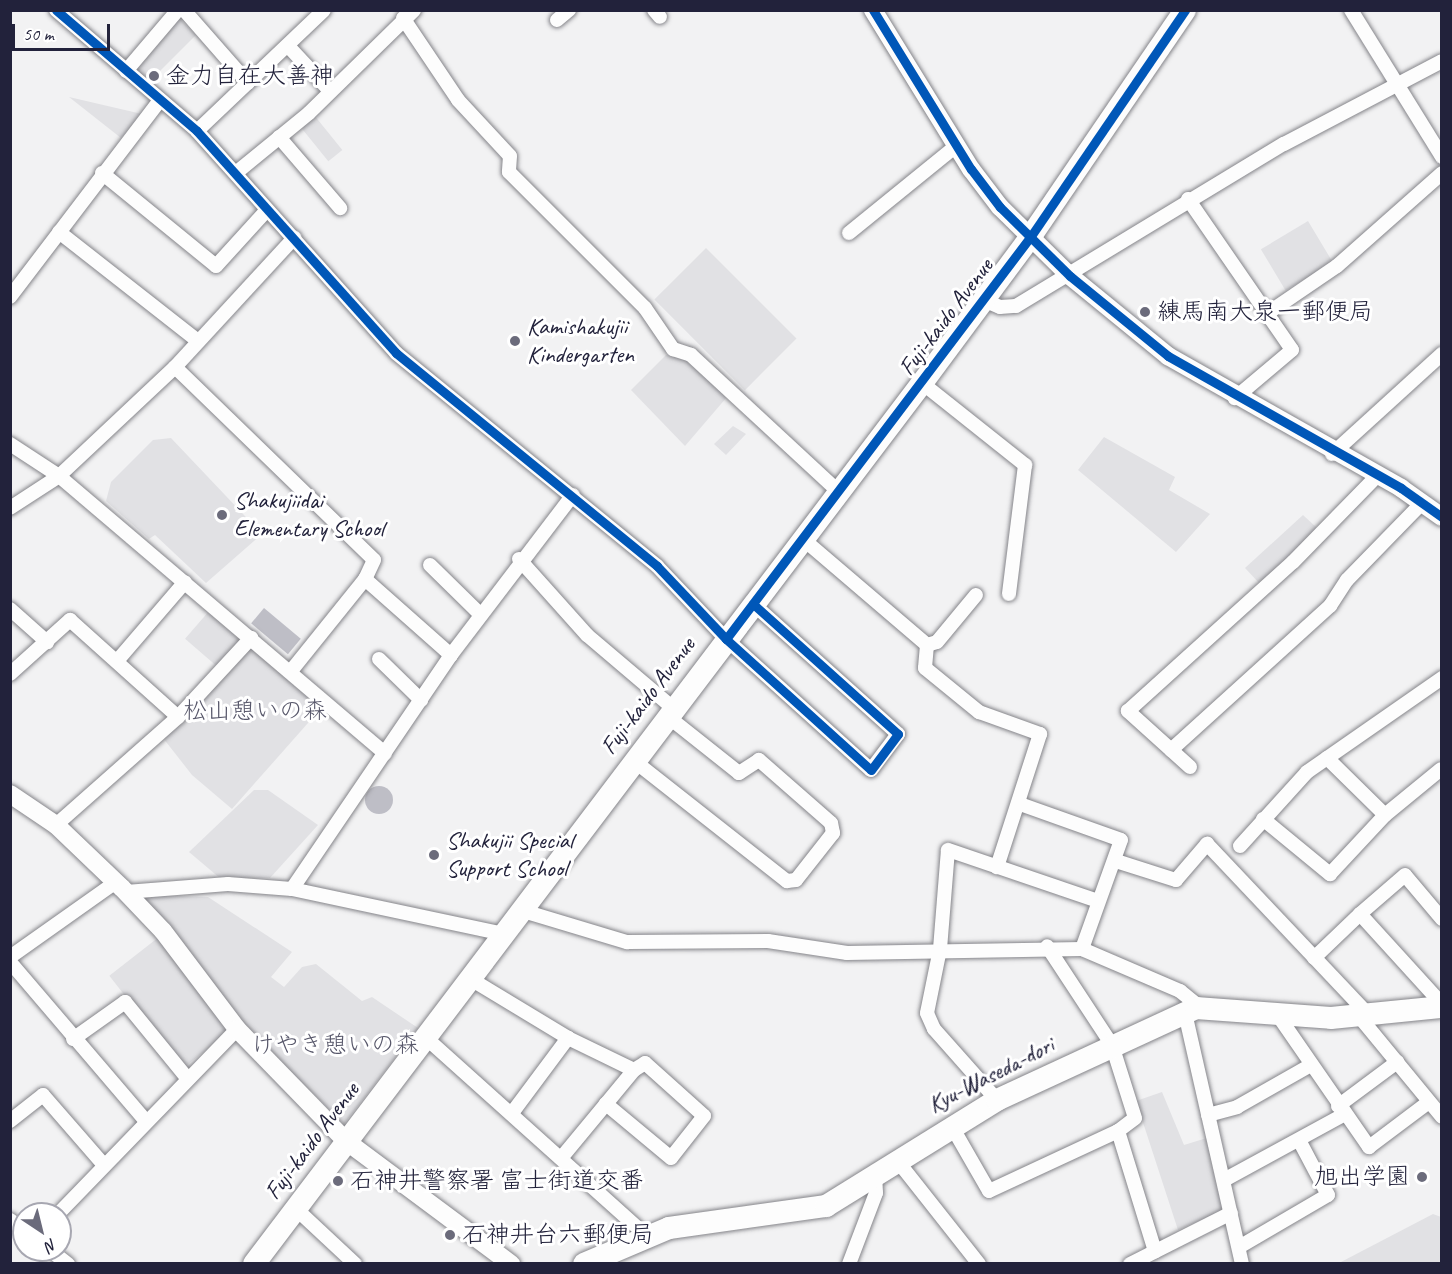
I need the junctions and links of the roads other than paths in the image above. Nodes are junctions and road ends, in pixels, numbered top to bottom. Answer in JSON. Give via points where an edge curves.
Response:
{"nodes":[{"id":1,"x":56,"y":10,"type":"edge"},
{"id":2,"x":178,"y":10,"type":"edge"},
{"id":3,"x":184,"y":10,"type":"edge"},
{"id":4,"x":569,"y":10,"type":"edge"},
{"id":5,"x":873,"y":10,"type":"edge"},
{"id":6,"x":1185,"y":10,"type":"edge"},
{"id":7,"x":1352,"y":10,"type":"edge"},
{"id":8,"x":326,"y":11,"type":"edge"},
{"id":9,"x":409,"y":14,"type":"edge"},
{"id":10,"x":557,"y":20,"type":"dead end"},
{"id":11,"x":288,"y":46,"type":"junction"},
{"id":12,"x":1442,"y":61,"type":"edge"},
{"id":13,"x":126,"y":72,"type":"junction"},
{"id":14,"x":1397,"y":82,"type":"junction"},
{"id":15,"x":248,"y":83,"type":"junction"},
{"id":16,"x":330,"y":91,"type":"junction"},
{"id":17,"x":160,"y":100,"type":"junction"},
{"id":18,"x":197,"y":131,"type":"junction"},
{"id":19,"x":279,"y":137,"type":"junction"},
{"id":20,"x":955,"y":147,"type":"junction"},
{"id":21,"x":1442,"y":157,"type":"edge"},
{"id":22,"x":237,"y":172,"type":"junction"},
{"id":23,"x":102,"y":173,"type":"junction"},
{"id":24,"x":1442,"y":173,"type":"edge"},
{"id":25,"x":1188,"y":199,"type":"junction"},
{"id":26,"x":340,"y":208,"type":"dead end"},
{"id":27,"x":267,"y":210,"type":"junction"},
{"id":28,"x":59,"y":232,"type":"junction"},
{"id":29,"x":849,"y":233,"type":"dead end"},
{"id":30,"x":1031,"y":236,"type":"junction"},
{"id":31,"x":294,"y":238,"type":"junction"},
{"id":32,"x":1070,"y":276,"type":"junction"},
{"id":33,"x":10,"y":297,"type":"edge"},
{"id":34,"x":984,"y":300,"type":"junction"},
{"id":35,"x":1268,"y":313,"type":"junction"},
{"id":36,"x":198,"y":341,"type":"junction"},
{"id":37,"x":1442,"y":354,"type":"edge"},
{"id":38,"x":175,"y":368,"type":"junction"},
{"id":39,"x":921,"y":383,"type":"junction"},
{"id":40,"x":1235,"y":399,"type":"junction"},
{"id":41,"x":10,"y":444,"type":"edge"},
{"id":42,"x":1332,"y":454,"type":"junction"},
{"id":43,"x":59,"y":476,"type":"junction"},
{"id":44,"x":1376,"y":477,"type":"junction"},
{"id":45,"x":838,"y":491,"type":"junction"},
{"id":46,"x":573,"y":495,"type":"junction"},
{"id":47,"x":1422,"y":503,"type":"junction"},
{"id":48,"x":10,"y":508,"type":"edge"},
{"id":49,"x":1442,"y":518,"type":"edge"},
{"id":50,"x":803,"y":538,"type":"junction"},
{"id":51,"x":519,"y":559,"type":"junction"},
{"id":52,"x":430,"y":565,"type":"dead end"},
{"id":53,"x":365,"y":579,"type":"junction"},
{"id":54,"x":185,"y":582,"type":"junction"},
{"id":55,"x":1009,"y":594,"type":"dead end"},
{"id":56,"x":976,"y":595,"type":"dead end"},
{"id":57,"x":753,"y":604,"type":"junction"},
{"id":58,"x":10,"y":609,"type":"edge"},
{"id":59,"x":481,"y":615,"type":"junction"},
{"id":60,"x":251,"y":638,"type":"junction"},
{"id":61,"x":726,"y":639,"type":"junction"},
{"id":62,"x":47,"y":642,"type":"junction"},
{"id":63,"x":927,"y":645,"type":"junction"},
{"id":64,"x":451,"y":655,"type":"junction"},
{"id":65,"x":379,"y":658,"type":"dead end"},
{"id":66,"x":117,"y":662,"type":"junction"},
{"id":67,"x":291,"y":671,"type":"junction"},
{"id":68,"x":10,"y":674,"type":"edge"},
{"id":69,"x":1442,"y":678,"type":"edge"},
{"id":70,"x":421,"y":700,"type":"junction"},
{"id":71,"x":670,"y":712,"type":"junction"},
{"id":72,"x":178,"y":717,"type":"junction"},
{"id":73,"x":1171,"y":750,"type":"junction"},
{"id":74,"x":385,"y":753,"type":"junction"},
{"id":75,"x":1327,"y":758,"type":"junction"},
{"id":76,"x":633,"y":760,"type":"junction"},
{"id":77,"x":1190,"y":767,"type":"dead end"},
{"id":78,"x":1441,"y":769,"type":"edge"},
{"id":79,"x":10,"y":795,"type":"edge"},
{"id":80,"x":1020,"y":804,"type":"junction"},
{"id":81,"x":1385,"y":815,"type":"junction"},
{"id":82,"x":1263,"y":819,"type":"junction"},
{"id":83,"x":56,"y":825,"type":"junction"},
{"id":84,"x":1240,"y":846,"type":"dead end"},
{"id":85,"x":1116,"y":861,"type":"junction"},
{"id":86,"x":997,"y":867,"type":"junction"},
{"id":87,"x":121,"y":887,"type":"junction"},
{"id":88,"x":292,"y":889,"type":"junction"},
{"id":89,"x":1098,"y":901,"type":"junction"},
{"id":90,"x":520,"y":910,"type":"junction"},
{"id":91,"x":1360,"y":914,"type":"junction"},
{"id":92,"x":1442,"y":919,"type":"edge"},
{"id":93,"x":503,"y":934,"type":"junction"},
{"id":94,"x":1047,"y":946,"type":"junction"},
{"id":95,"x":940,"y":949,"type":"junction"},
{"id":96,"x":1082,"y":949,"type":"junction"},
{"id":97,"x":13,"y":954,"type":"edge"},
{"id":98,"x":1314,"y":958,"type":"junction"},
{"id":99,"x":469,"y":978,"type":"junction"},
{"id":100,"x":1442,"y":1006,"type":"edge"},
{"id":101,"x":1192,"y":1010,"type":"junction"},
{"id":102,"x":1277,"y":1014,"type":"junction"},
{"id":103,"x":1363,"y":1014,"type":"junction"},
{"id":104,"x":237,"y":1029,"type":"junction"},
{"id":105,"x":425,"y":1037,"type":"junction"},
{"id":106,"x":568,"y":1038,"type":"junction"},
{"id":107,"x":73,"y":1039,"type":"junction"},
{"id":108,"x":1112,"y":1045,"type":"junction"},
{"id":109,"x":1396,"y":1062,"type":"junction"},
{"id":110,"x":1311,"y":1065,"type":"junction"},
{"id":111,"x":634,"y":1070,"type":"junction"},
{"id":112,"x":187,"y":1078,"type":"junction"},
{"id":113,"x":997,"y":1100,"type":"junction"},
{"id":114,"x":1429,"y":1102,"type":"junction"},
{"id":115,"x":606,"y":1104,"type":"junction"},
{"id":116,"x":1340,"y":1111,"type":"junction"},
{"id":117,"x":512,"y":1113,"type":"junction"},
{"id":118,"x":1208,"y":1114,"type":"junction"},
{"id":119,"x":1442,"y":1117,"type":"edge"},
{"id":120,"x":145,"y":1120,"type":"junction"},
{"id":121,"x":10,"y":1121,"type":"edge"},
{"id":122,"x":951,"y":1125,"type":"junction"},
{"id":123,"x":1118,"y":1131,"type":"junction"},
{"id":124,"x":1299,"y":1140,"type":"junction"},
{"id":125,"x":346,"y":1141,"type":"junction"},
{"id":126,"x":562,"y":1157,"type":"junction"},
{"id":127,"x":896,"y":1159,"type":"junction"},
{"id":128,"x":103,"y":1164,"type":"junction"},
{"id":129,"x":875,"y":1173,"type":"junction"},
{"id":130,"x":1224,"y":1180,"type":"junction"},
{"id":131,"x":69,"y":1202,"type":"edge"},
{"id":132,"x":295,"y":1208,"type":"junction"},
{"id":133,"x":1231,"y":1213,"type":"junction"},
{"id":134,"x":646,"y":1235,"type":"junction"},
{"id":135,"x":1239,"y":1247,"type":"junction"},
{"id":136,"x":1155,"y":1251,"type":"junction"},
{"id":137,"x":254,"y":1263,"type":"edge"},
{"id":138,"x":355,"y":1263,"type":"edge"},
{"id":139,"x":511,"y":1263,"type":"edge"},
{"id":140,"x":584,"y":1263,"type":"edge"},
{"id":141,"x":849,"y":1263,"type":"edge"},
{"id":142,"x":979,"y":1263,"type":"edge"},
{"id":143,"x":1130,"y":1263,"type":"edge"},
{"id":144,"x":1242,"y":1263,"type":"edge"}],
"edges":[{"from":1,"to":13,"type":"street"},
{"from":2,"to":13,"type":"street"},
{"from":3,"to":15,"type":"street"},
{"from":4,"to":10,"type":"street"},
{"from":5,"to":20,"type":"street"},
{"from":6,"to":30,"type":"main road","name":"Fuji-kaido Avenue"},
{"from":7,"to":14,"type":"street"},
{"from":8,"to":11,"type":"street"},
{"from":9,"to":16,"type":"street"},
{"from":9,"to":45,"type":"street","via":[[458,100],[510,156],[508,172],[645,308],[673,349],[691,355]]},
{"from":11,"to":15,"type":"street"},
{"from":11,"to":16,"type":"street"},
{"from":12,"to":14,"type":"street"},
{"from":13,"to":17,"type":"street"},
{"from":14,"to":21,"type":"street"},
{"from":14,"to":25,"type":"street"},
{"from":15,"to":18,"type":"street"},
{"from":16,"to":19,"type":"street"},
{"from":17,"to":18,"type":"street"},
{"from":17,"to":23,"type":"street"},
{"from":18,"to":22,"type":"street"},
{"from":19,"to":22,"type":"street"},
{"from":19,"to":26,"type":"street"},
{"from":20,"to":29,"type":"street"},
{"from":20,"to":30,"type":"street","via":[[1000,207]]},
{"from":22,"to":27,"type":"street"},
{"from":23,"to":27,"type":"street","via":[[216,266]]},
{"from":23,"to":28,"type":"street"},
{"from":24,"to":35,"type":"street","via":[[1337,266]]},
{"from":25,"to":32,"type":"street"},
{"from":25,"to":35,"type":"street"},
{"from":27,"to":31,"type":"street"},
{"from":28,"to":33,"type":"street"},
{"from":28,"to":36,"type":"street"},
{"from":30,"to":32,"type":"street"},
{"from":30,"to":34,"type":"main road","name":"Fuji-kaido Avenue"},
{"from":31,"to":36,"type":"street"},
{"from":31,"to":46,"type":"street","via":[[396,353]]},
{"from":32,"to":34,"type":"street","via":[[1016,306],[1000,307]]},
{"from":32,"to":40,"type":"street","via":[[1168,356]]},
{"from":34,"to":39,"type":"main road","name":"Fuji-kaido Avenue"},
{"from":35,"to":40,"type":"street","via":[[1292,350]]},
{"from":36,"to":38,"type":"street"},
{"from":37,"to":42,"type":"street"},
{"from":38,"to":43,"type":"street"},
{"from":38,"to":53,"type":"street","via":[[374,560]]},
{"from":39,"to":45,"type":"main road","name":"Fuji-kaido Avenue"},
{"from":39,"to":55,"type":"street","via":[[1025,465]]},
{"from":40,"to":42,"type":"street"},
{"from":41,"to":43,"type":"street"},
{"from":42,"to":44,"type":"street"},
{"from":43,"to":48,"type":"street"},
{"from":43,"to":54,"type":"street"},
{"from":44,"to":47,"type":"street"},
{"from":44,"to":73,"type":"street","via":[[1293,562],[1128,711]]},
{"from":45,"to":50,"type":"main road","name":"Fuji-kaido Avenue"},
{"from":46,"to":51,"type":"street"},
{"from":46,"to":61,"type":"street","via":[[657,566]]},
{"from":47,"to":49,"type":"street"},
{"from":47,"to":73,"type":"street","via":[[1347,580],[1330,606]]},
{"from":50,"to":57,"type":"main road","name":"Fuji-kaido Avenue"},
{"from":50,"to":63,"type":"street"},
{"from":51,"to":59,"type":"street"},
{"from":51,"to":71,"type":"street","via":[[587,635]]},
{"from":52,"to":59,"type":"street"},
{"from":53,"to":64,"type":"street"},
{"from":53,"to":67,"type":"street"},
{"from":54,"to":60,"type":"street"},
{"from":54,"to":66,"type":"street"},
{"from":56,"to":63,"type":"street","via":[[937,642]]},
{"from":57,"to":61,"type":"main road","name":"Fuji-kaido Avenue"},
{"from":57,"to":61,"type":"street","via":[[898,734],[898,740],[866,770]]},
{"from":58,"to":62,"type":"street"},
{"from":59,"to":64,"type":"street"},
{"from":60,"to":67,"type":"street"},
{"from":60,"to":72,"type":"street"},
{"from":61,"to":71,"type":"main road","name":"Fuji-kaido Avenue"},
{"from":62,"to":66,"type":"street","via":[[70,620]]},
{"from":62,"to":68,"type":"street"},
{"from":63,"to":80,"type":"street","via":[[925,668],[979,712],[1040,734]]},
{"from":64,"to":70,"type":"street"},
{"from":65,"to":70,"type":"street"},
{"from":66,"to":72,"type":"street"},
{"from":67,"to":74,"type":"street"},
{"from":69,"to":75,"type":"street"},
{"from":70,"to":74,"type":"street"},
{"from":71,"to":76,"type":"main road","name":"Fuji-kaido Avenue"},
{"from":71,"to":76,"type":"street","via":[[739,773],[759,760],[831,823],[833,833],[796,880],[787,881]]},
{"from":72,"to":83,"type":"street"},
{"from":73,"to":77,"type":"street"},
{"from":74,"to":88,"type":"street"},
{"from":75,"to":81,"type":"street"},
{"from":75,"to":82,"type":"street"},
{"from":76,"to":90,"type":"main road","name":"Fuji-kaido Avenue"},
{"from":78,"to":81,"type":"street"},
{"from":79,"to":83,"type":"street"},
{"from":80,"to":85,"type":"street","via":[[1119,838]]},
{"from":80,"to":86,"type":"street"},
{"from":81,"to":82,"type":"street","via":[[1330,874]]},
{"from":82,"to":84,"type":"street"},
{"from":83,"to":87,"type":"street"},
{"from":85,"to":89,"type":"street"},
{"from":85,"to":98,"type":"street","via":[[1176,880],[1207,844]]},
{"from":86,"to":89,"type":"street"},
{"from":86,"to":95,"type":"street","via":[[948,850]]},
{"from":87,"to":88,"type":"street","via":[[228,884]]},
{"from":87,"to":97,"type":"street"},
{"from":87,"to":104,"type":"street","via":[[163,931]]},
{"from":88,"to":93,"type":"street"},
{"from":89,"to":96,"type":"street"},
{"from":90,"to":93,"type":"main road","name":"Fuji-kaido Avenue"},
{"from":90,"to":95,"type":"street","via":[[627,942],[768,941],[847,953]]},
{"from":91,"to":92,"type":"street","via":[[1405,875]]},
{"from":91,"to":98,"type":"street"},
{"from":91,"to":100,"type":"street"},
{"from":93,"to":99,"type":"main road","name":"Fuji-kaido Avenue"},
{"from":94,"to":95,"type":"street"},
{"from":94,"to":96,"type":"street"},
{"from":94,"to":108,"type":"street"},
{"from":95,"to":113,"type":"street","via":[[927,1016]]},
{"from":96,"to":101,"type":"street","via":[[1180,991]]},
{"from":97,"to":107,"type":"street"},
{"from":98,"to":103,"type":"street"},
{"from":99,"to":105,"type":"main road","name":"Fuji-kaido Avenue"},
{"from":99,"to":106,"type":"street"},
{"from":100,"to":103,"type":"main road","name":"Kyu-Waseda-dori"},
{"from":101,"to":102,"type":"main road","name":"Kyu-Waseda-dori"},
{"from":101,"to":108,"type":"main road","name":"Kyu-Waseda-dori"},
{"from":101,"to":118,"type":"street"},
{"from":102,"to":103,"type":"main road","name":"Kyu-Waseda-dori"},
{"from":102,"to":110,"type":"street"},
{"from":103,"to":109,"type":"street"},
{"from":104,"to":112,"type":"street"},
{"from":104,"to":125,"type":"street"},
{"from":105,"to":117,"type":"street"},
{"from":105,"to":125,"type":"main road","name":"Fuji-kaido Avenue"},
{"from":106,"to":111,"type":"street"},
{"from":106,"to":117,"type":"street"},
{"from":107,"to":112,"type":"street","via":[[125,1002]]},
{"from":107,"to":120,"type":"street"},
{"from":108,"to":113,"type":"main road","name":"Kyu-Waseda-dori"},
{"from":108,"to":123,"type":"street","via":[[1136,1113]]},
{"from":109,"to":114,"type":"street"},
{"from":109,"to":116,"type":"street"},
{"from":110,"to":116,"type":"street"},
{"from":110,"to":118,"type":"street","via":[[1237,1107]]},
{"from":111,"to":115,"type":"street"},
{"from":111,"to":115,"type":"street","via":[[647,1064],[703,1119],[671,1158]]},
{"from":112,"to":120,"type":"street"},
{"from":113,"to":122,"type":"main road","name":"Kyu-Waseda-dori"},
{"from":114,"to":116,"type":"street","via":[[1369,1148]]},
{"from":114,"to":119,"type":"street"},
{"from":115,"to":126,"type":"street"},
{"from":116,"to":124,"type":"street"},
{"from":117,"to":126,"type":"street"},
{"from":118,"to":130,"type":"street"},
{"from":120,"to":128,"type":"street"},
{"from":121,"to":128,"type":"street","via":[[42,1095]]},
{"from":122,"to":123,"type":"street","via":[[989,1191]]},
{"from":122,"to":127,"type":"main road","name":"Kyu-Waseda-dori"},
{"from":123,"to":136,"type":"street"},
{"from":124,"to":130,"type":"street"},
{"from":124,"to":135,"type":"street","via":[[1328,1195]]},
{"from":125,"to":132,"type":"main road","name":"Fuji-kaido Avenue"},
{"from":125,"to":139,"type":"street"},
{"from":126,"to":134,"type":"street"},
{"from":127,"to":129,"type":"main road","name":"Kyu-Waseda-dori"},
{"from":127,"to":142,"type":"street"},
{"from":128,"to":131,"type":"street"},
{"from":129,"to":134,"type":"main road","name":"Kyu-Waseda-dori","via":[[821,1208]]},
{"from":129,"to":141,"type":"street","via":[[876,1193]]},
{"from":130,"to":133,"type":"street"},
{"from":132,"to":137,"type":"main road","name":"Fuji-kaido Avenue"},
{"from":132,"to":138,"type":"street"},
{"from":133,"to":135,"type":"street"},
{"from":133,"to":136,"type":"street"},
{"from":134,"to":140,"type":"main road","name":"Kyu-Waseda-dori"},
{"from":135,"to":144,"type":"street"},
{"from":136,"to":143,"type":"street"}]}
